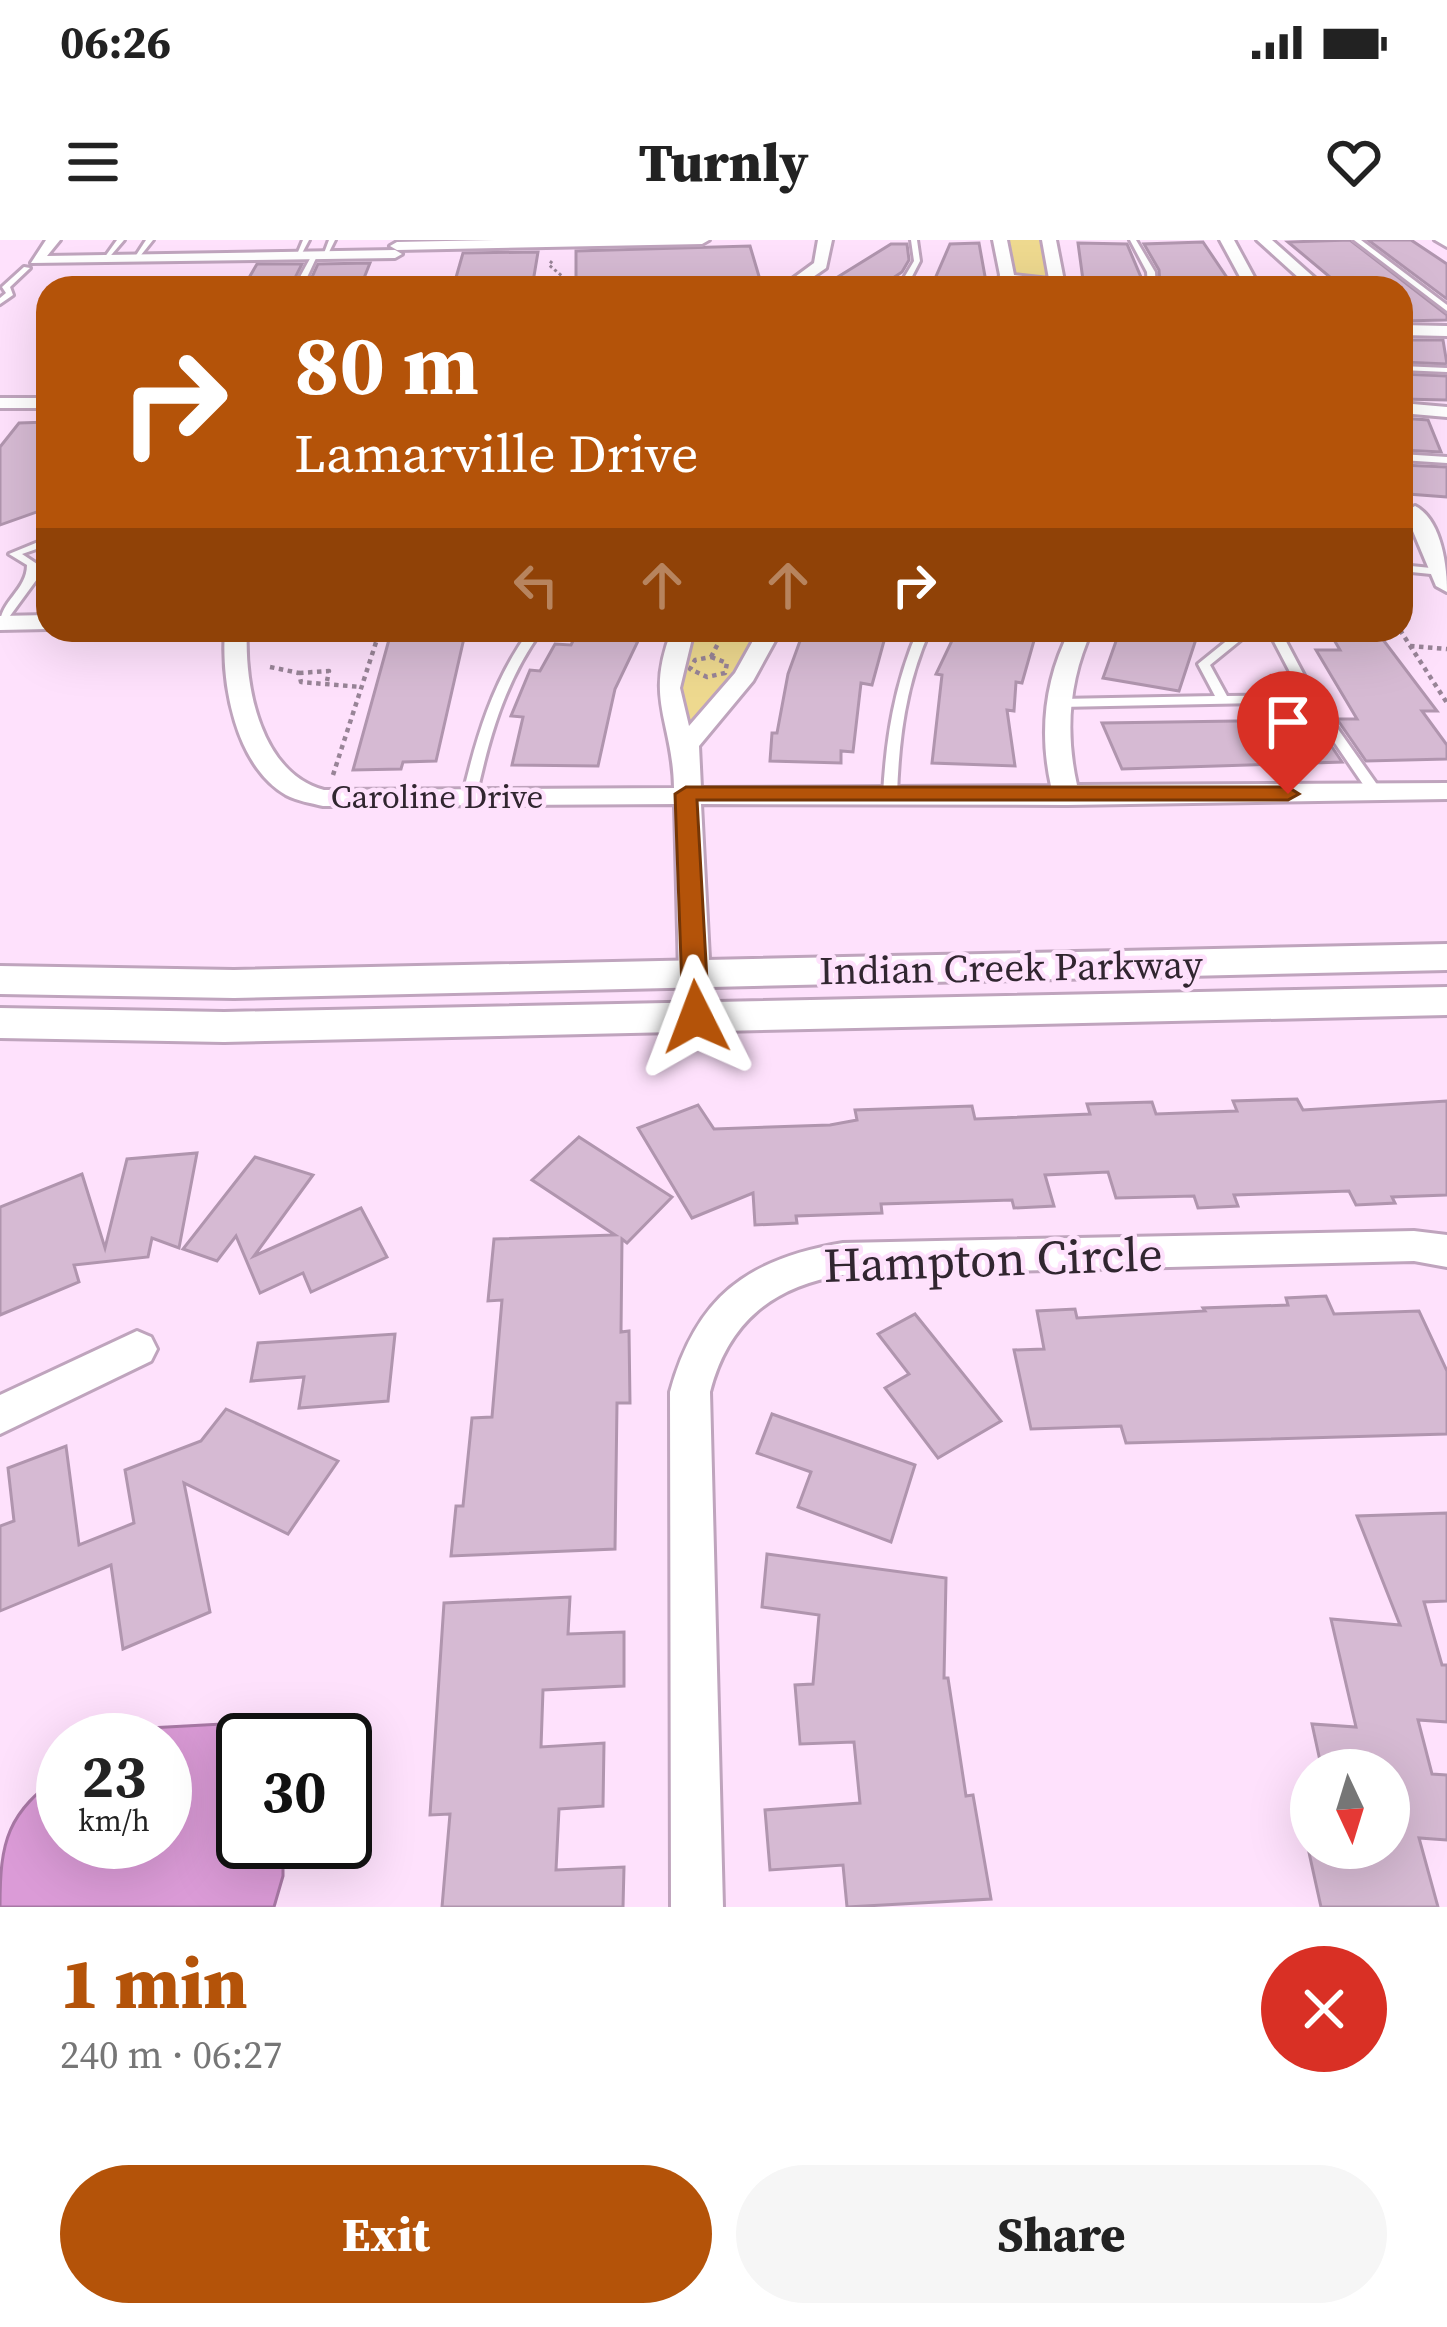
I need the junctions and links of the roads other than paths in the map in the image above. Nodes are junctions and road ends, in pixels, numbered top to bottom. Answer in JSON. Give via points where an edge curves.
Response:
{"nodes":[{"id":1,"x":53,"y":240,"type":"edge"},
{"id":2,"x":121,"y":240,"type":"edge"},
{"id":3,"x":150,"y":240,"type":"edge"},
{"id":4,"x":212,"y":240,"type":"edge"},
{"id":5,"x":240,"y":240,"type":"edge"},
{"id":6,"x":306,"y":240,"type":"edge"},
{"id":7,"x":702,"y":240,"type":"edge"},
{"id":8,"x":825,"y":240,"type":"edge"},
{"id":9,"x":914,"y":240,"type":"edge"},
{"id":10,"x":1000,"y":240,"type":"edge"},
{"id":11,"x":1048,"y":240,"type":"edge"},
{"id":12,"x":1133,"y":240,"type":"edge"},
{"id":13,"x":1226,"y":240,"type":"edge"},
{"id":14,"x":1264,"y":240,"type":"edge"},
{"id":15,"x":1357,"y":240,"type":"edge"},
{"id":16,"x":575,"y":241,"type":"edge"},
{"id":17,"x":545,"y":242,"type":"edge"},
{"id":18,"x":397,"y":247,"type":"edge"},
{"id":19,"x":317,"y":252,"type":"edge"},
{"id":20,"x":229,"y":257,"type":"junction"},
{"id":21,"x":200,"y":258,"type":"junction"},
{"id":22,"x":135,"y":259,"type":"junction"},
{"id":23,"x":104,"y":260,"type":"junction"},
{"id":24,"x":26,"y":268,"type":"dead end"},
{"id":25,"x":389,"y":271,"type":"dead end"},
{"id":26,"x":805,"y":276,"type":"edge"},
{"id":27,"x":910,"y":276,"type":"edge"},
{"id":28,"x":1004,"y":276,"type":"edge"},
{"id":29,"x":1054,"y":276,"type":"edge"},
{"id":30,"x":1151,"y":276,"type":"edge"},
{"id":31,"x":1246,"y":276,"type":"edge"},
{"id":32,"x":1304,"y":276,"type":"edge"},
{"id":33,"x":1404,"y":276,"type":"edge"},
{"id":34,"x":1413,"y":283,"type":"edge"},
{"id":35,"x":0,"y":302,"type":"edge"},
{"id":36,"x":1447,"y":309,"type":"edge"},
{"id":37,"x":1413,"y":331,"type":"edge"},
{"id":38,"x":1447,"y":332,"type":"edge"},
{"id":39,"x":1413,"y":369,"type":"edge"},
{"id":40,"x":1447,"y":370,"type":"edge"},
{"id":41,"x":0,"y":403,"type":"edge"},
{"id":42,"x":36,"y":403,"type":"edge"},
{"id":43,"x":1413,"y":409,"type":"edge"},
{"id":44,"x":1447,"y":412,"type":"edge"},
{"id":45,"x":1413,"y":458,"type":"edge"},
{"id":46,"x":1447,"y":460,"type":"edge"},
{"id":47,"x":1413,"y":512,"type":"edge"},
{"id":48,"x":1447,"y":515,"type":"edge"},
{"id":49,"x":1413,"y":520,"type":"edge"},
{"id":50,"x":36,"y":546,"type":"edge"},
{"id":51,"x":1413,"y":571,"type":"edge"},
{"id":52,"x":1444,"y":579,"type":"edge"},
{"id":53,"x":0,"y":622,"type":"edge"},
{"id":54,"x":36,"y":622,"type":"edge"},
{"id":55,"x":234,"y":642,"type":"edge"},
{"id":56,"x":526,"y":642,"type":"edge"},
{"id":57,"x":678,"y":642,"type":"edge"},
{"id":58,"x":763,"y":642,"type":"edge"},
{"id":59,"x":918,"y":642,"type":"edge"},
{"id":60,"x":1076,"y":642,"type":"edge"},
{"id":61,"x":1232,"y":642,"type":"edge"},
{"id":62,"x":1280,"y":642,"type":"edge"},
{"id":63,"x":1310,"y":698,"type":"junction"},
{"id":64,"x":1222,"y":699,"type":"junction"},
{"id":65,"x":1060,"y":704,"type":"junction"},
{"id":66,"x":686,"y":745,"type":"junction"},
{"id":67,"x":1447,"y":791,"type":"edge"},
{"id":68,"x":1376,"y":793,"type":"junction"},
{"id":69,"x":686,"y":794,"type":"junction"},
{"id":70,"x":890,"y":795,"type":"junction"},
{"id":71,"x":1067,"y":797,"type":"junction"},
{"id":72,"x":469,"y":798,"type":"junction"},
{"id":73,"x":1447,"y":957,"type":"edge"},
{"id":74,"x":693,"y":974,"type":"junction"},
{"id":75,"x":0,"y":980,"type":"edge"},
{"id":76,"x":1447,"y":1001,"type":"edge"},
{"id":77,"x":696,"y":1017,"type":"junction"},
{"id":78,"x":0,"y":1024,"type":"edge"},
{"id":79,"x":1447,"y":1252,"type":"edge"},
{"id":80,"x":137,"y":1349,"type":"dead end"},
{"id":81,"x":0,"y":1415,"type":"edge"},
{"id":82,"x":697,"y":1907,"type":"edge"}],
"edges":[{"from":1,"to":23,"type":"street","via":[[36,260]]},
{"from":2,"to":23,"type":"lane"},
{"from":3,"to":22,"type":"lane"},
{"from":4,"to":21,"type":"street"},
{"from":5,"to":20,"type":"street"},
{"from":6,"to":19,"type":"lane"},
{"from":7,"to":16,"type":"street"},
{"from":8,"to":26,"type":"street","via":[[821,265]]},
{"from":9,"to":27,"type":"lane"},
{"from":10,"to":28,"type":"street"},
{"from":11,"to":29,"type":"street"},
{"from":12,"to":30,"type":"lane"},
{"from":13,"to":31,"type":"street"},
{"from":14,"to":32,"type":"street"},
{"from":15,"to":33,"type":"lane"},
{"from":16,"to":17,"type":"street"},
{"from":17,"to":18,"type":"street"},
{"from":18,"to":19,"type":"street"},
{"from":18,"to":25,"type":"street"},
{"from":19,"to":20,"type":"street"},
{"from":20,"to":21,"type":"street"},
{"from":21,"to":22,"type":"street"},
{"from":22,"to":23,"type":"street"},
{"from":24,"to":35,"type":"lane"},
{"from":34,"to":36,"type":"lane"},
{"from":37,"to":38,"type":"street"},
{"from":39,"to":40,"type":"lane"},
{"from":41,"to":42,"type":"street"},
{"from":43,"to":44,"type":"street"},
{"from":45,"to":46,"type":"lane"},
{"from":47,"to":48,"type":"street"},
{"from":49,"to":52,"type":"street"},
{"from":50,"to":53,"type":"lane","via":[[14,554],[32,564],[32,579]]},
{"from":51,"to":52,"type":"lane"},
{"from":53,"to":54,"type":"street"},
{"from":55,"to":72,"type":"street","name":"Caroline Drive","via":[[240,707],[294,788],[352,800]]},
{"from":56,"to":72,"type":"lane","via":[[481,741]]},
{"from":57,"to":66,"type":"street","via":[[666,698]]},
{"from":58,"to":66,"type":"street"},
{"from":59,"to":70,"type":"lane","via":[[892,730]]},
{"from":60,"to":65,"type":"street"},
{"from":61,"to":64,"type":"lane","via":[[1204,664]]},
{"from":62,"to":63,"type":"lane"},
{"from":63,"to":64,"type":"lane"},
{"from":63,"to":68,"type":"lane"},
{"from":64,"to":65,"type":"lane"},
{"from":65,"to":71,"type":"street"},
{"from":66,"to":69,"type":"street"},
{"from":67,"to":68,"type":"street","name":"Caroline Drive"},
{"from":68,"to":71,"type":"street","name":"Caroline Drive"},
{"from":69,"to":70,"type":"street","name":"Caroline Drive"},
{"from":69,"to":72,"type":"street","name":"Caroline Drive"},
{"from":69,"to":74,"type":"street"},
{"from":70,"to":71,"type":"street","name":"Caroline Drive"},
{"from":73,"to":74,"type":"street","name":"Indian Creek Parkway"},
{"from":74,"to":75,"type":"street","name":"Indian Creek Parkway","via":[[234,984]]},
{"from":74,"to":77,"type":"street"},
{"from":76,"to":77,"type":"street","name":"Indian Creek Parkway"},
{"from":77,"to":78,"type":"street","name":"Indian Creek Parkway"},
{"from":79,"to":82,"type":"street","name":"Hampton Circle","via":[[1390,1246],[843,1259],[791,1268],[736,1301],[704,1342],[690,1392]]},
{"from":80,"to":81,"type":"street"}]}
